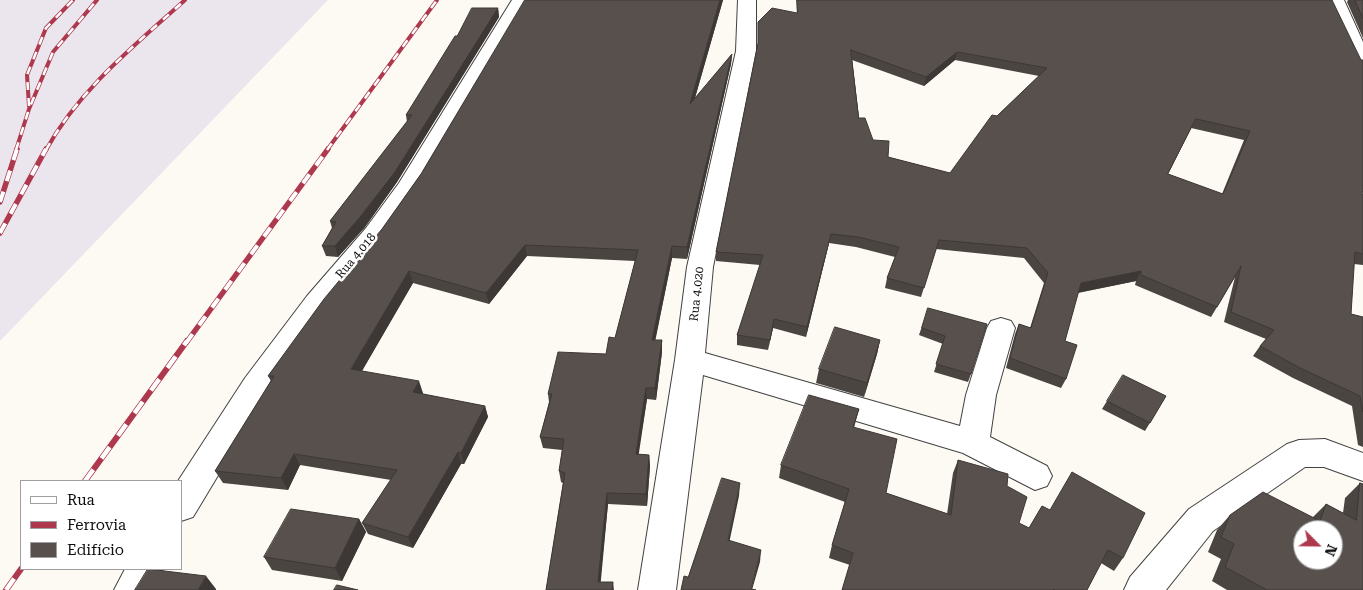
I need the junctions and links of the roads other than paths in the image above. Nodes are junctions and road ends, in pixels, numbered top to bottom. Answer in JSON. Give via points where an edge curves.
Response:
{"nodes":[{"id":1,"x":521,"y":0,"type":"edge"},
{"id":2,"x":747,"y":0,"type":"edge"},
{"id":3,"x":1335,"y":0,"type":"edge"},
{"id":4,"x":1363,"y":63,"type":"edge"},
{"id":5,"x":1001,"y":328,"type":"dead end"},
{"id":6,"x":690,"y":360,"type":"junction"},
{"id":7,"x":973,"y":443,"type":"junction"},
{"id":8,"x":1363,"y":466,"type":"edge"},
{"id":9,"x":1035,"y":476,"type":"dead end"},
{"id":10,"x":182,"y":504,"type":"edge"},
{"id":11,"x":144,"y":570,"type":"edge"},
{"id":12,"x":133,"y":590,"type":"edge"},
{"id":13,"x":657,"y":590,"type":"edge"},
{"id":14,"x":1142,"y":590,"type":"edge"}],
"edges":[{"from":1,"to":10,"type":"street","name":"Rua 4.018","via":[[410,185],[256,386]]},
{"from":2,"to":6,"type":"street","name":"Rua 4.020","via":[[746,51],[700,267]]},
{"from":3,"to":4,"type":"street"},
{"from":5,"to":7,"type":"street"},
{"from":6,"to":7,"type":"street"},
{"from":6,"to":13,"type":"street","name":"Rua 4.020"},
{"from":7,"to":9,"type":"street"},
{"from":8,"to":14,"type":"street","via":[[1324,453],[1299,454],[1201,520]]},
{"from":11,"to":12,"type":"street"}]}
